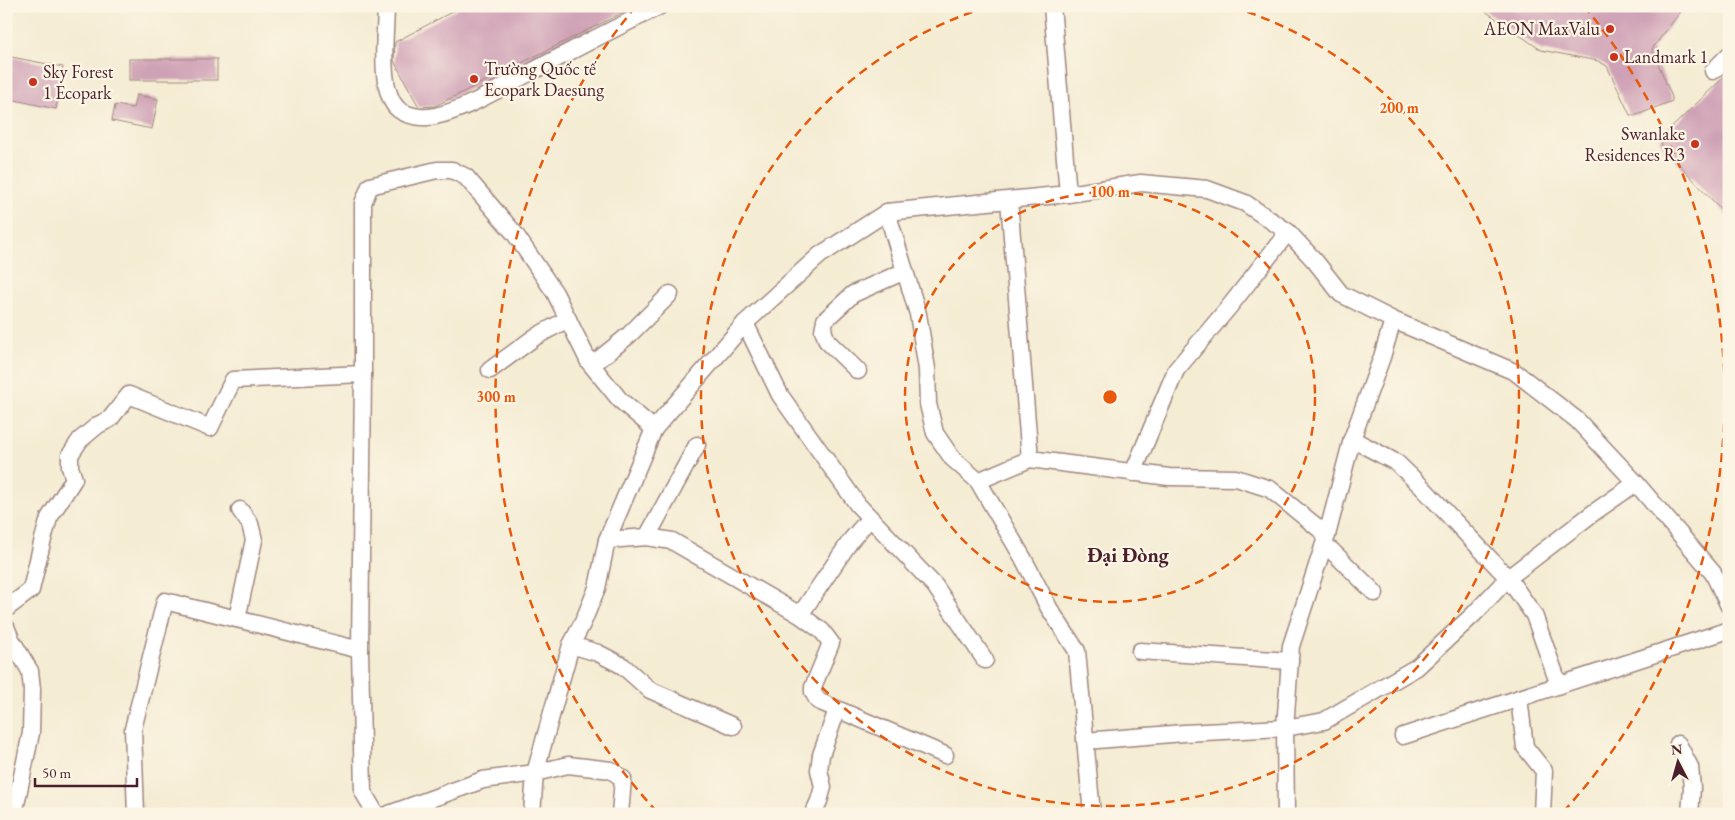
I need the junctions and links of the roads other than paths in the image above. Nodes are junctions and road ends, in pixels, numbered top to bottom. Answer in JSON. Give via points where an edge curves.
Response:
{"nodes":[{"id":1,"x":386,"y":6,"type":"edge"},
{"id":2,"x":660,"y":6,"type":"edge"},
{"id":3,"x":1052,"y":6,"type":"edge"},
{"id":4,"x":1729,"y":55,"type":"edge"},
{"id":5,"x":1713,"y":70,"type":"dead end"},
{"id":6,"x":1068,"y":194,"type":"junction"},
{"id":7,"x":1008,"y":200,"type":"junction"},
{"id":8,"x":887,"y":212,"type":"junction"},
{"id":9,"x":1288,"y":232,"type":"junction"},
{"id":10,"x":905,"y":271,"type":"junction"},
{"id":11,"x":670,"y":294,"type":"dead end"},
{"id":12,"x":568,"y":319,"type":"junction"},
{"id":13,"x":1393,"y":320,"type":"junction"},
{"id":14,"x":745,"y":323,"type":"junction"},
{"id":15,"x":592,"y":365,"type":"junction"},
{"id":16,"x":490,"y":370,"type":"dead end"},
{"id":17,"x":858,"y":371,"type":"dead end"},
{"id":18,"x":363,"y":374,"type":"junction"},
{"id":19,"x":654,"y":429,"type":"junction"},
{"id":20,"x":1352,"y":439,"type":"junction"},
{"id":21,"x":697,"y":445,"type":"dead end"},
{"id":22,"x":1030,"y":459,"type":"junction"},
{"id":23,"x":1133,"y":472,"type":"junction"},
{"id":24,"x":978,"y":481,"type":"junction"},
{"id":25,"x":1636,"y":482,"type":"junction"},
{"id":26,"x":240,"y":510,"type":"dead end"},
{"id":27,"x":870,"y":518,"type":"junction"},
{"id":28,"x":647,"y":538,"type":"junction"},
{"id":29,"x":607,"y":540,"type":"junction"},
{"id":30,"x":1325,"y":541,"type":"junction"},
{"id":31,"x":1508,"y":578,"type":"junction"},
{"id":32,"x":1375,"y":593,"type":"dead end"},
{"id":33,"x":1729,"y":606,"type":"edge"},
{"id":34,"x":6,"y":609,"type":"edge"},
{"id":35,"x":800,"y":615,"type":"junction"},
{"id":36,"x":237,"y":619,"type":"junction"},
{"id":37,"x":6,"y":627,"type":"edge"},
{"id":38,"x":1729,"y":630,"type":"edge"},
{"id":39,"x":571,"y":645,"type":"junction"},
{"id":40,"x":360,"y":650,"type":"junction"},
{"id":41,"x":1140,"y":651,"type":"dead end"},
{"id":42,"x":985,"y":660,"type":"dead end"},
{"id":43,"x":1290,"y":661,"type":"junction"},
{"id":44,"x":1558,"y":685,"type":"junction"},
{"id":45,"x":1519,"y":698,"type":"junction"},
{"id":46,"x":837,"y":710,"type":"junction"},
{"id":47,"x":733,"y":726,"type":"dead end"},
{"id":48,"x":1285,"y":728,"type":"junction"},
{"id":49,"x":1403,"y":736,"type":"dead end"},
{"id":50,"x":1085,"y":741,"type":"junction"},
{"id":51,"x":1678,"y":744,"type":"dead end"},
{"id":52,"x":945,"y":755,"type":"dead end"},
{"id":53,"x":535,"y":773,"type":"junction"},
{"id":54,"x":14,"y":814,"type":"edge"},
{"id":55,"x":136,"y":814,"type":"edge"},
{"id":56,"x":376,"y":814,"type":"edge"},
{"id":57,"x":389,"y":814,"type":"edge"},
{"id":58,"x":532,"y":814,"type":"edge"},
{"id":59,"x":620,"y":814,"type":"edge"},
{"id":60,"x":813,"y":814,"type":"edge"},
{"id":61,"x":1092,"y":814,"type":"edge"},
{"id":62,"x":1286,"y":814,"type":"edge"},
{"id":63,"x":1542,"y":814,"type":"edge"},
{"id":64,"x":1690,"y":814,"type":"edge"}],
"edges":[{"from":1,"to":2,"type":"street","via":[[384,59],[390,97],[396,108],[423,118],[477,101]]},
{"from":3,"to":6,"type":"street"},
{"from":4,"to":5,"type":"street"},
{"from":6,"to":7,"type":"street"},
{"from":6,"to":9,"type":"street","via":[[1141,183],[1207,189],[1245,203]]},
{"from":7,"to":8,"type":"street"},
{"from":7,"to":22,"type":"street"},
{"from":8,"to":10,"type":"street"},
{"from":8,"to":14,"type":"street","via":[[820,255]]},
{"from":9,"to":13,"type":"street","via":[[1341,294]]},
{"from":9,"to":23,"type":"street","via":[[1176,370]]},
{"from":10,"to":17,"type":"street","via":[[853,294],[825,320],[822,330],[827,341]]},
{"from":10,"to":24,"type":"street","via":[[918,314],[927,369],[928,404],[935,433],[952,458]]},
{"from":11,"to":15,"type":"street","via":[[618,345]]},
{"from":12,"to":15,"type":"street"},
{"from":12,"to":16,"type":"street","via":[[535,337]]},
{"from":12,"to":18,"type":"street","via":[[555,292],[516,234],[466,177],[452,170],[438,170],[381,182],[370,186],[363,203]]},
{"from":13,"to":20,"type":"street"},
{"from":13,"to":25,"type":"street","via":[[1515,372],[1577,420]]},
{"from":14,"to":19,"type":"street"},
{"from":14,"to":27,"type":"street","via":[[780,396]]},
{"from":15,"to":19,"type":"street","via":[[620,400]]},
{"from":18,"to":34,"type":"street","via":[[233,380],[210,428],[129,395],[110,419],[80,440],[70,455],[74,479],[49,518],[31,590]]},
{"from":18,"to":40,"type":"street"},
{"from":19,"to":29,"type":"street"},
{"from":20,"to":30,"type":"street"},
{"from":20,"to":31,"type":"street","via":[[1397,463]]},
{"from":21,"to":28,"type":"street"},
{"from":22,"to":23,"type":"street"},
{"from":22,"to":24,"type":"street"},
{"from":23,"to":30,"type":"street","via":[[1169,477],[1236,478],[1270,489]]},
{"from":24,"to":50,"type":"street","via":[[1049,608],[1077,651]]},
{"from":25,"to":31,"type":"street"},
{"from":25,"to":33,"type":"street","via":[[1713,573]]},
{"from":26,"to":36,"type":"street","via":[[250,524],[254,540]]},
{"from":27,"to":35,"type":"street","via":[[851,540]]},
{"from":27,"to":42,"type":"street","via":[[935,586]]},
{"from":28,"to":29,"type":"street"},
{"from":28,"to":35,"type":"street","via":[[672,541]]},
{"from":29,"to":39,"type":"street","via":[[597,588]]},
{"from":30,"to":32,"type":"street"},
{"from":30,"to":43,"type":"street","via":[[1291,646]]},
{"from":31,"to":44,"type":"street","via":[[1534,615]]},
{"from":31,"to":48,"type":"street","via":[[1417,667],[1324,721]]},
{"from":35,"to":46,"type":"street","via":[[830,640],[813,692],[818,701]]},
{"from":36,"to":40,"type":"street"},
{"from":36,"to":55,"type":"street","via":[[165,601],[134,729]]},
{"from":37,"to":54,"type":"street","via":[[30,671],[32,689],[31,733]]},
{"from":38,"to":44,"type":"street"},
{"from":39,"to":47,"type":"street","via":[[598,653],[623,666],[650,690]]},
{"from":39,"to":53,"type":"street"},
{"from":40,"to":56,"type":"street","via":[[363,792]]},
{"from":41,"to":43,"type":"street"},
{"from":43,"to":48,"type":"street"},
{"from":44,"to":45,"type":"street"},
{"from":45,"to":49,"type":"street"},
{"from":45,"to":63,"type":"street","via":[[1525,748],[1544,771]]},
{"from":46,"to":52,"type":"street"},
{"from":46,"to":60,"type":"street","via":[[821,755],[819,770],[823,787]]},
{"from":48,"to":50,"type":"street"},
{"from":48,"to":62,"type":"street"},
{"from":50,"to":61,"type":"street"},
{"from":51,"to":64,"type":"street","via":[[1690,767]]},
{"from":53,"to":57,"type":"street","via":[[483,780]]},
{"from":53,"to":58,"type":"street"},
{"from":53,"to":59,"type":"street","via":[[568,765],[611,770],[623,779]]}]}
